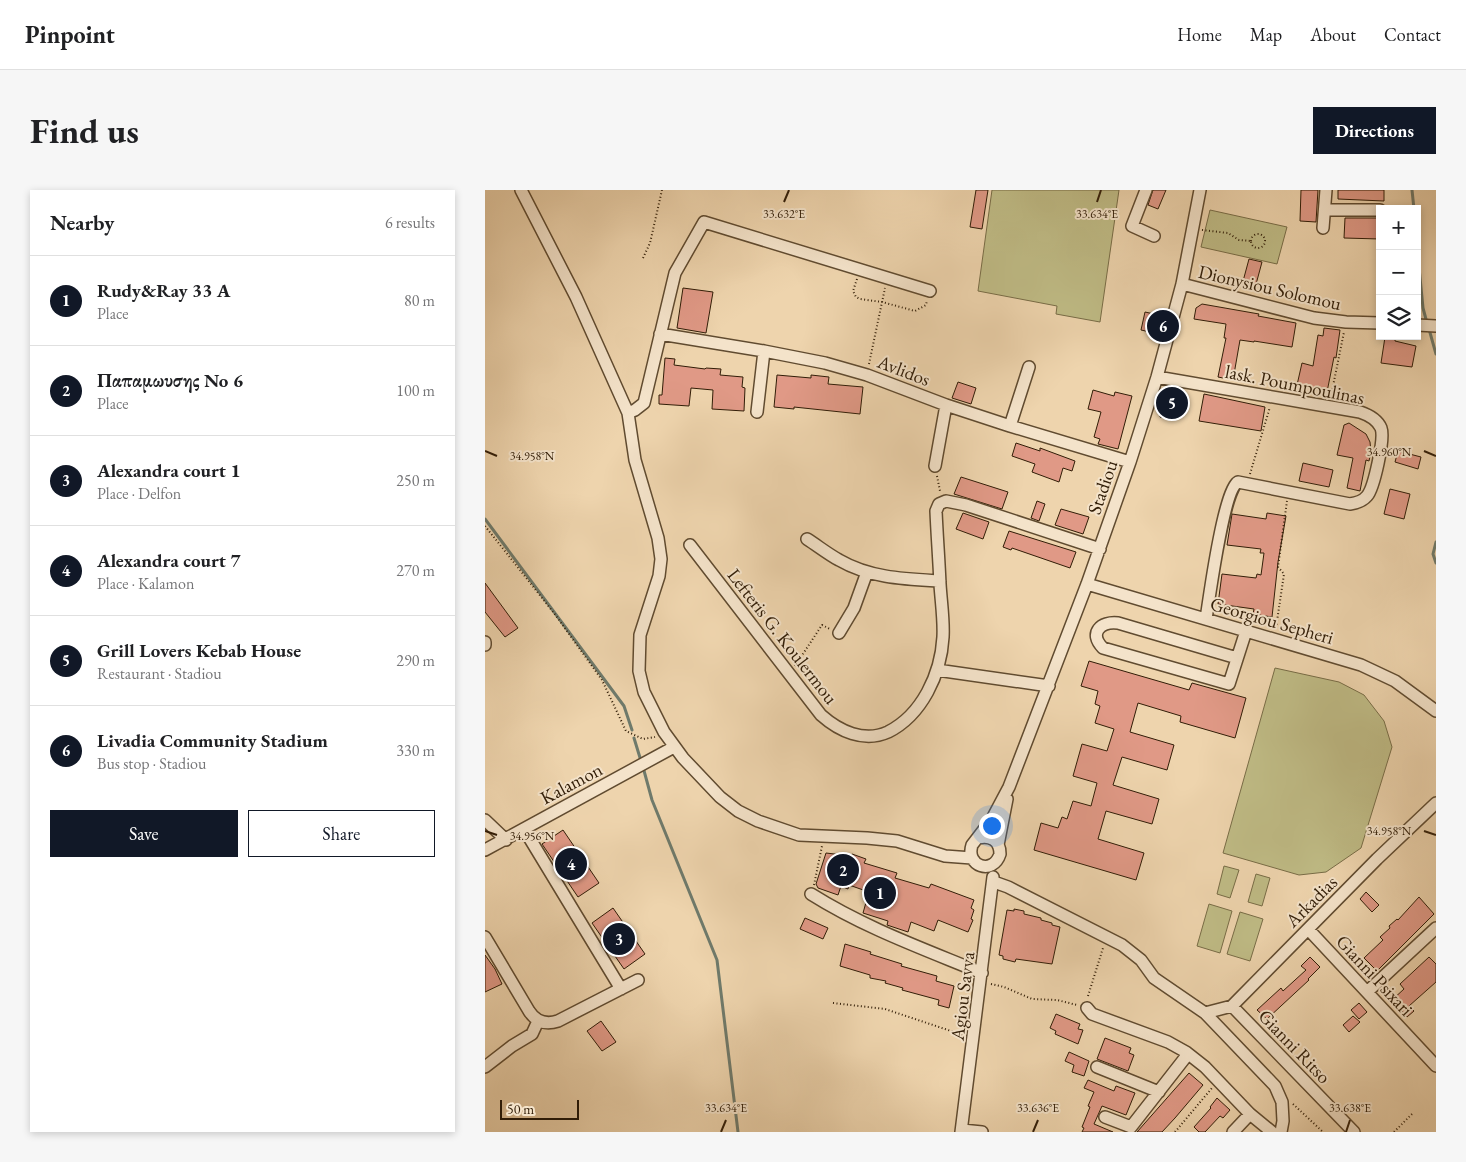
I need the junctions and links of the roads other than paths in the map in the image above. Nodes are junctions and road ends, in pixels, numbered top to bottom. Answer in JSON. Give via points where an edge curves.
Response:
{"nodes":[{"id":1,"x":521,"y":190,"type":"edge"},
{"id":2,"x":1146,"y":190,"type":"edge"},
{"id":3,"x":1200,"y":190,"type":"edge"},
{"id":4,"x":1327,"y":190,"type":"edge"},
{"id":5,"x":1325,"y":210,"type":"junction"},
{"id":6,"x":1376,"y":210,"type":"edge"},
{"id":7,"x":1323,"y":228,"type":"dead end"},
{"id":8,"x":1154,"y":236,"type":"dead end"},
{"id":9,"x":1182,"y":284,"type":"junction"},
{"id":10,"x":929,"y":290,"type":"road end"},
{"id":11,"x":1376,"y":323,"type":"edge"},
{"id":12,"x":660,"y":334,"type":"junction"},
{"id":13,"x":764,"y":350,"type":"junction"},
{"id":14,"x":1029,"y":367,"type":"dead end"},
{"id":15,"x":1157,"y":377,"type":"junction"},
{"id":16,"x":946,"y":405,"type":"junction"},
{"id":17,"x":757,"y":412,"type":"dead end"},
{"id":18,"x":627,"y":413,"type":"junction"},
{"id":19,"x":1010,"y":426,"type":"junction"},
{"id":20,"x":1130,"y":462,"type":"junction"},
{"id":21,"x":935,"y":466,"type":"road end"},
{"id":22,"x":807,"y":539,"type":"dead end"},
{"id":23,"x":690,"y":545,"type":"dead end"},
{"id":24,"x":1100,"y":549,"type":"junction"},
{"id":25,"x":867,"y":572,"type":"junction"},
{"id":26,"x":940,"y":581,"type":"junction"},
{"id":27,"x":1087,"y":584,"type":"junction"},
{"id":28,"x":1206,"y":619,"type":"junction"},
{"id":29,"x":1246,"y":631,"type":"junction"},
{"id":30,"x":839,"y":633,"type":"road end"},
{"id":31,"x":1237,"y":658,"type":"junction"},
{"id":32,"x":937,"y":670,"type":"junction"},
{"id":33,"x":1049,"y":686,"type":"junction"},
{"id":34,"x":1436,"y":711,"type":"edge"},
{"id":35,"x":674,"y":747,"type":"junction"},
{"id":36,"x":1009,"y":788,"type":"junction"},
{"id":37,"x":1436,"y":803,"type":"edge"},
{"id":38,"x":485,"y":820,"type":"edge"},
{"id":39,"x":524,"y":829,"type":"junction"},
{"id":40,"x":978,"y":838,"type":"junction"},
{"id":41,"x":505,"y":840,"type":"junction"},
{"id":42,"x":999,"y":845,"type":"junction"},
{"id":43,"x":485,"y":850,"type":"edge"},
{"id":44,"x":972,"y":858,"type":"junction"},
{"id":45,"x":993,"y":865,"type":"junction"},
{"id":46,"x":994,"y":882,"type":"junction"},
{"id":47,"x":811,"y":894,"type":"road end"},
{"id":48,"x":1308,"y":928,"type":"junction"},
{"id":49,"x":1436,"y":928,"type":"edge"},
{"id":50,"x":485,"y":937,"type":"edge"},
{"id":51,"x":982,"y":977,"type":"junction"},
{"id":52,"x":638,"y":980,"type":"dead end"},
{"id":53,"x":621,"y":988,"type":"junction"},
{"id":54,"x":1367,"y":992,"type":"junction"},
{"id":55,"x":1232,"y":1006,"type":"junction"},
{"id":56,"x":1087,"y":1008,"type":"road end"},
{"id":57,"x":1205,"y":1012,"type":"junction"},
{"id":58,"x":539,"y":1021,"type":"junction"},
{"id":59,"x":1188,"y":1054,"type":"junction"},
{"id":60,"x":1436,"y":1066,"type":"edge"},
{"id":61,"x":485,"y":1067,"type":"edge"},
{"id":62,"x":1097,"y":1067,"type":"dead end"},
{"id":63,"x":1159,"y":1092,"type":"junction"},
{"id":64,"x":1250,"y":1114,"type":"junction"},
{"id":65,"x":1105,"y":1117,"type":"dead end"},
{"id":66,"x":962,"y":1131,"type":"edge"},
{"id":67,"x":982,"y":1132,"type":"edge"},
{"id":68,"x":1233,"y":1132,"type":"edge"},
{"id":69,"x":1272,"y":1132,"type":"edge"},
{"id":70,"x":1281,"y":1132,"type":"edge"},
{"id":71,"x":1353,"y":1132,"type":"edge"}],
"edges":[{"from":1,"to":18,"type":"street","via":[[579,304]]},
{"from":2,"to":8,"type":"street","via":[[1132,226]]},
{"from":3,"to":9,"type":"street","name":"Stadiou"},
{"from":4,"to":5,"type":"street"},
{"from":5,"to":6,"type":"street"},
{"from":5,"to":7,"type":"street"},
{"from":9,"to":11,"type":"street","name":"Dionysiou Solomou","via":[[1328,320]]},
{"from":9,"to":15,"type":"street","name":"Stadiou"},
{"from":10,"to":12,"type":"street","via":[[704,222],[675,273]]},
{"from":12,"to":13,"type":"street","name":"Avlidos"},
{"from":12,"to":18,"type":"street","via":[[643,403]]},
{"from":13,"to":16,"type":"street","name":"Avlidos","via":[[867,375]]},
{"from":13,"to":17,"type":"street"},
{"from":14,"to":19,"type":"street"},
{"from":15,"to":20,"type":"street","name":"Stadiou"},
{"from":15,"to":28,"type":"street","name":"lask. Poumpoulinas","via":[[1366,414],[1381,429],[1382,439],[1371,487],[1359,502],[1350,504],[1242,483],[1233,485]]},
{"from":16,"to":19,"type":"street","name":"Avlidos"},
{"from":16,"to":21,"type":"street"},
{"from":18,"to":35,"type":"street","via":[[635,460],[661,559],[659,576],[640,636],[639,671],[645,692]]},
{"from":19,"to":20,"type":"street","name":"Avlidos"},
{"from":20,"to":24,"type":"street","name":"Stadiou"},
{"from":22,"to":25,"type":"street","via":[[839,560]]},
{"from":23,"to":32,"type":"street","name":"Lefteris G. Koulermou","via":[[821,715],[833,726],[860,736],[882,735],[899,726],[915,712]]},
{"from":24,"to":26,"type":"street","name":"Lefteris G. Koulermou","via":[[966,505],[942,502],[936,511]]},
{"from":24,"to":27,"type":"street","name":"Stadiou"},
{"from":25,"to":26,"type":"street","via":[[892,578]]},
{"from":25,"to":30,"type":"street","via":[[854,608]]},
{"from":26,"to":32,"type":"street","name":"Lefteris G. Koulermou","via":[[943,637]]},
{"from":27,"to":28,"type":"street","name":"Georgiou Sepheri"},
{"from":27,"to":33,"type":"street","name":"Stadiou"},
{"from":28,"to":29,"type":"street","name":"Georgiou Sepheri"},
{"from":29,"to":31,"type":"street"},
{"from":29,"to":34,"type":"street","name":"Georgiou Sepheri","via":[[1361,665],[1395,681]]},
{"from":31,"to":31,"type":"street","via":[[1229,684],[1103,648],[1096,635],[1107,622],[1118,623]]},
{"from":32,"to":33,"type":"street"},
{"from":33,"to":36,"type":"street","name":"Stadiou"},
{"from":35,"to":39,"type":"street","name":"Kalamon"},
{"from":35,"to":44,"type":"street","via":[[710,787],[738,811],[778,829],[799,834],[897,841],[945,856]]},
{"from":36,"to":40,"type":"street","name":"Stadiou"},
{"from":36,"to":42,"type":"street","name":"Stadiou"},
{"from":37,"to":48,"type":"street","name":"Arkadias"},
{"from":38,"to":41,"type":"street"},
{"from":39,"to":41,"type":"street","name":"Kalamon"},
{"from":39,"to":53,"type":"street"},
{"from":40,"to":42,"type":"street","via":[[987,837]]},
{"from":40,"to":44,"type":"street","via":[[970,849]]},
{"from":41,"to":43,"type":"street","name":"Kalamon"},
{"from":42,"to":45,"type":"street","via":[[999,859]]},
{"from":44,"to":45,"type":"street","via":[[978,865]]},
{"from":45,"to":46,"type":"street","name":"Agiou Savva"},
{"from":46,"to":51,"type":"street","name":"Agiou Savva"},
{"from":46,"to":57,"type":"street","via":[[1122,945],[1141,960],[1154,978]]},
{"from":47,"to":51,"type":"street","via":[[859,922]]},
{"from":48,"to":54,"type":"street","name":"Gianni Psixari"},
{"from":48,"to":55,"type":"street","name":"Arkadias"},
{"from":49,"to":54,"type":"street"},
{"from":50,"to":58,"type":"street","via":[[529,1011]]},
{"from":51,"to":66,"type":"street","name":"Agiou Savva"},
{"from":52,"to":53,"type":"street"},
{"from":53,"to":58,"type":"street","via":[[559,1021]]},
{"from":54,"to":60,"type":"street","name":"Gianni Psixari"},
{"from":55,"to":57,"type":"street"},
{"from":55,"to":71,"type":"street","name":"Gianni Ritso"},
{"from":56,"to":59,"type":"street","via":[[1092,1014],[1168,1042]]},
{"from":57,"to":70,"type":"street","via":[[1275,1086],[1282,1102]]},
{"from":58,"to":61,"type":"street","via":[[532,1034]]},
{"from":59,"to":63,"type":"street"},
{"from":59,"to":64,"type":"street","via":[[1205,1066]]},
{"from":62,"to":63,"type":"street"},
{"from":63,"to":65,"type":"street","via":[[1131,1127]]},
{"from":64,"to":68,"type":"street"},
{"from":64,"to":69,"type":"street"},
{"from":66,"to":67,"type":"street"}]}
